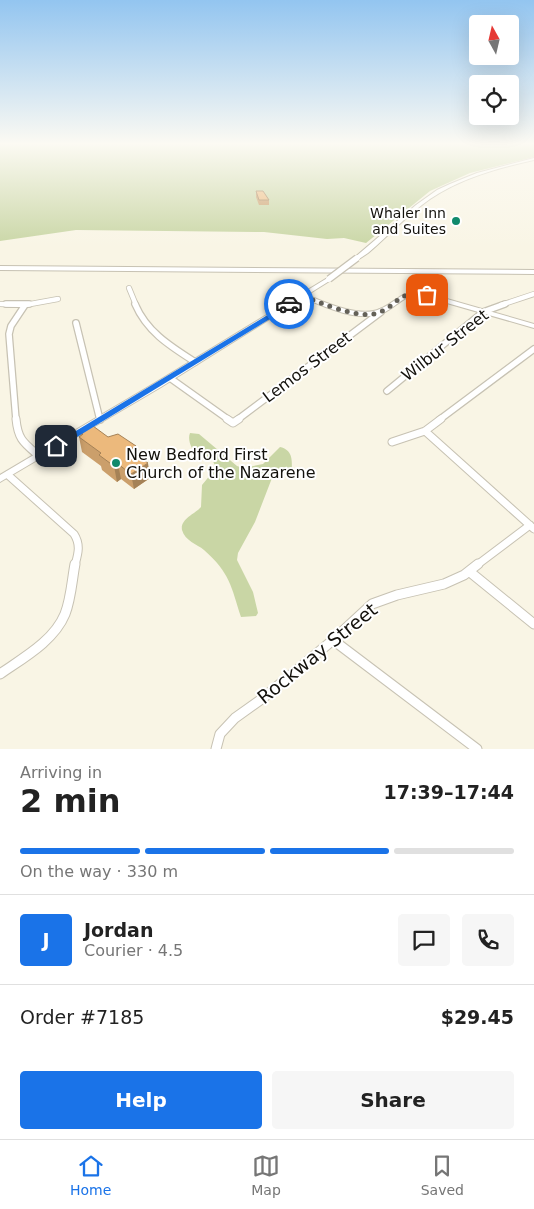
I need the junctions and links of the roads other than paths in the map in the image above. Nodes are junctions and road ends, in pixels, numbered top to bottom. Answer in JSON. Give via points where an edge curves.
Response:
{"nodes":[{"id":1,"x":470,"y":178,"type":"edge"},
{"id":2,"x":0,"y":262,"type":"edge"},
{"id":3,"x":532,"y":266,"type":"edge"},
{"id":4,"x":0,"y":268,"type":"edge"},
{"id":5,"x":534,"y":272,"type":"edge"},
{"id":6,"x":129,"y":288,"type":"dead end"},
{"id":7,"x":534,"y":294,"type":"edge"},
{"id":8,"x":303,"y":296,"type":"junction"},
{"id":9,"x":58,"y":300,"type":"dead end"},
{"id":10,"x":0,"y":304,"type":"edge"},
{"id":11,"x":25,"y":305,"type":"junction"},
{"id":12,"x":381,"y":312,"type":"junction"},
{"id":13,"x":484,"y":312,"type":"junction"},
{"id":14,"x":76,"y":323,"type":"dead end"},
{"id":15,"x":534,"y":326,"type":"edge"},
{"id":16,"x":534,"y":349,"type":"edge"},
{"id":17,"x":195,"y":362,"type":"junction"},
{"id":18,"x":170,"y":378,"type":"junction"},
{"id":19,"x":387,"y":391,"type":"dead end"},
{"id":20,"x":100,"y":420,"type":"junction"},
{"id":21,"x":425,"y":431,"type":"junction"},
{"id":22,"x":392,"y":442,"type":"dead end"},
{"id":23,"x":39,"y":456,"type":"junction"},
{"id":24,"x":8,"y":474,"type":"junction"},
{"id":25,"x":0,"y":479,"type":"edge"},
{"id":26,"x":532,"y":527,"type":"edge"},
{"id":27,"x":470,"y":572,"type":"junction"},
{"id":28,"x":534,"y":624,"type":"edge"},
{"id":29,"x":333,"y":640,"type":"junction"},
{"id":30,"x":0,"y":674,"type":"edge"},
{"id":31,"x":217,"y":744,"type":"edge"},
{"id":32,"x":477,"y":749,"type":"edge"}],
"edges":[{"from":1,"to":8,"type":"main road","bridge":true,"via":[[424,201],[357,258]]},
{"from":2,"to":3,"type":"highway"},
{"from":4,"to":5,"type":"highway"},
{"from":6,"to":17,"type":"street","via":[[148,327]]},
{"from":7,"to":13,"type":"street","name":"Wilbur Street"},
{"from":8,"to":12,"type":"main road","via":[[359,313]]},
{"from":8,"to":17,"type":"main road"},
{"from":9,"to":11,"type":"street"},
{"from":10,"to":11,"type":"street"},
{"from":11,"to":23,"type":"street","via":[[9,334],[17,433]]},
{"from":12,"to":13,"type":"main road","via":[[403,295],[415,293]]},
{"from":12,"to":18,"type":"street","name":"Lemos Street","via":[[233,423]]},
{"from":13,"to":15,"type":"main road"},
{"from":13,"to":19,"type":"street","name":"Wilbur Street"},
{"from":14,"to":20,"type":"street"},
{"from":16,"to":21,"type":"street"},
{"from":17,"to":18,"type":"main road"},
{"from":18,"to":20,"type":"main road"},
{"from":20,"to":23,"type":"main road"},
{"from":21,"to":22,"type":"street"},
{"from":21,"to":26,"type":"street"},
{"from":23,"to":24,"type":"main road"},
{"from":24,"to":25,"type":"main road"},
{"from":24,"to":30,"type":"street","via":[[74,534],[79,547],[61,623],[40,644]]},
{"from":26,"to":27,"type":"street","name":"Rockway Street","via":[[496,550]]},
{"from":27,"to":28,"type":"street"},
{"from":27,"to":29,"type":"street","name":"Rockway Street","via":[[444,584],[376,602]]},
{"from":29,"to":31,"type":"street","name":"Rockway Street","via":[[235,718]]},
{"from":29,"to":32,"type":"street"}]}
